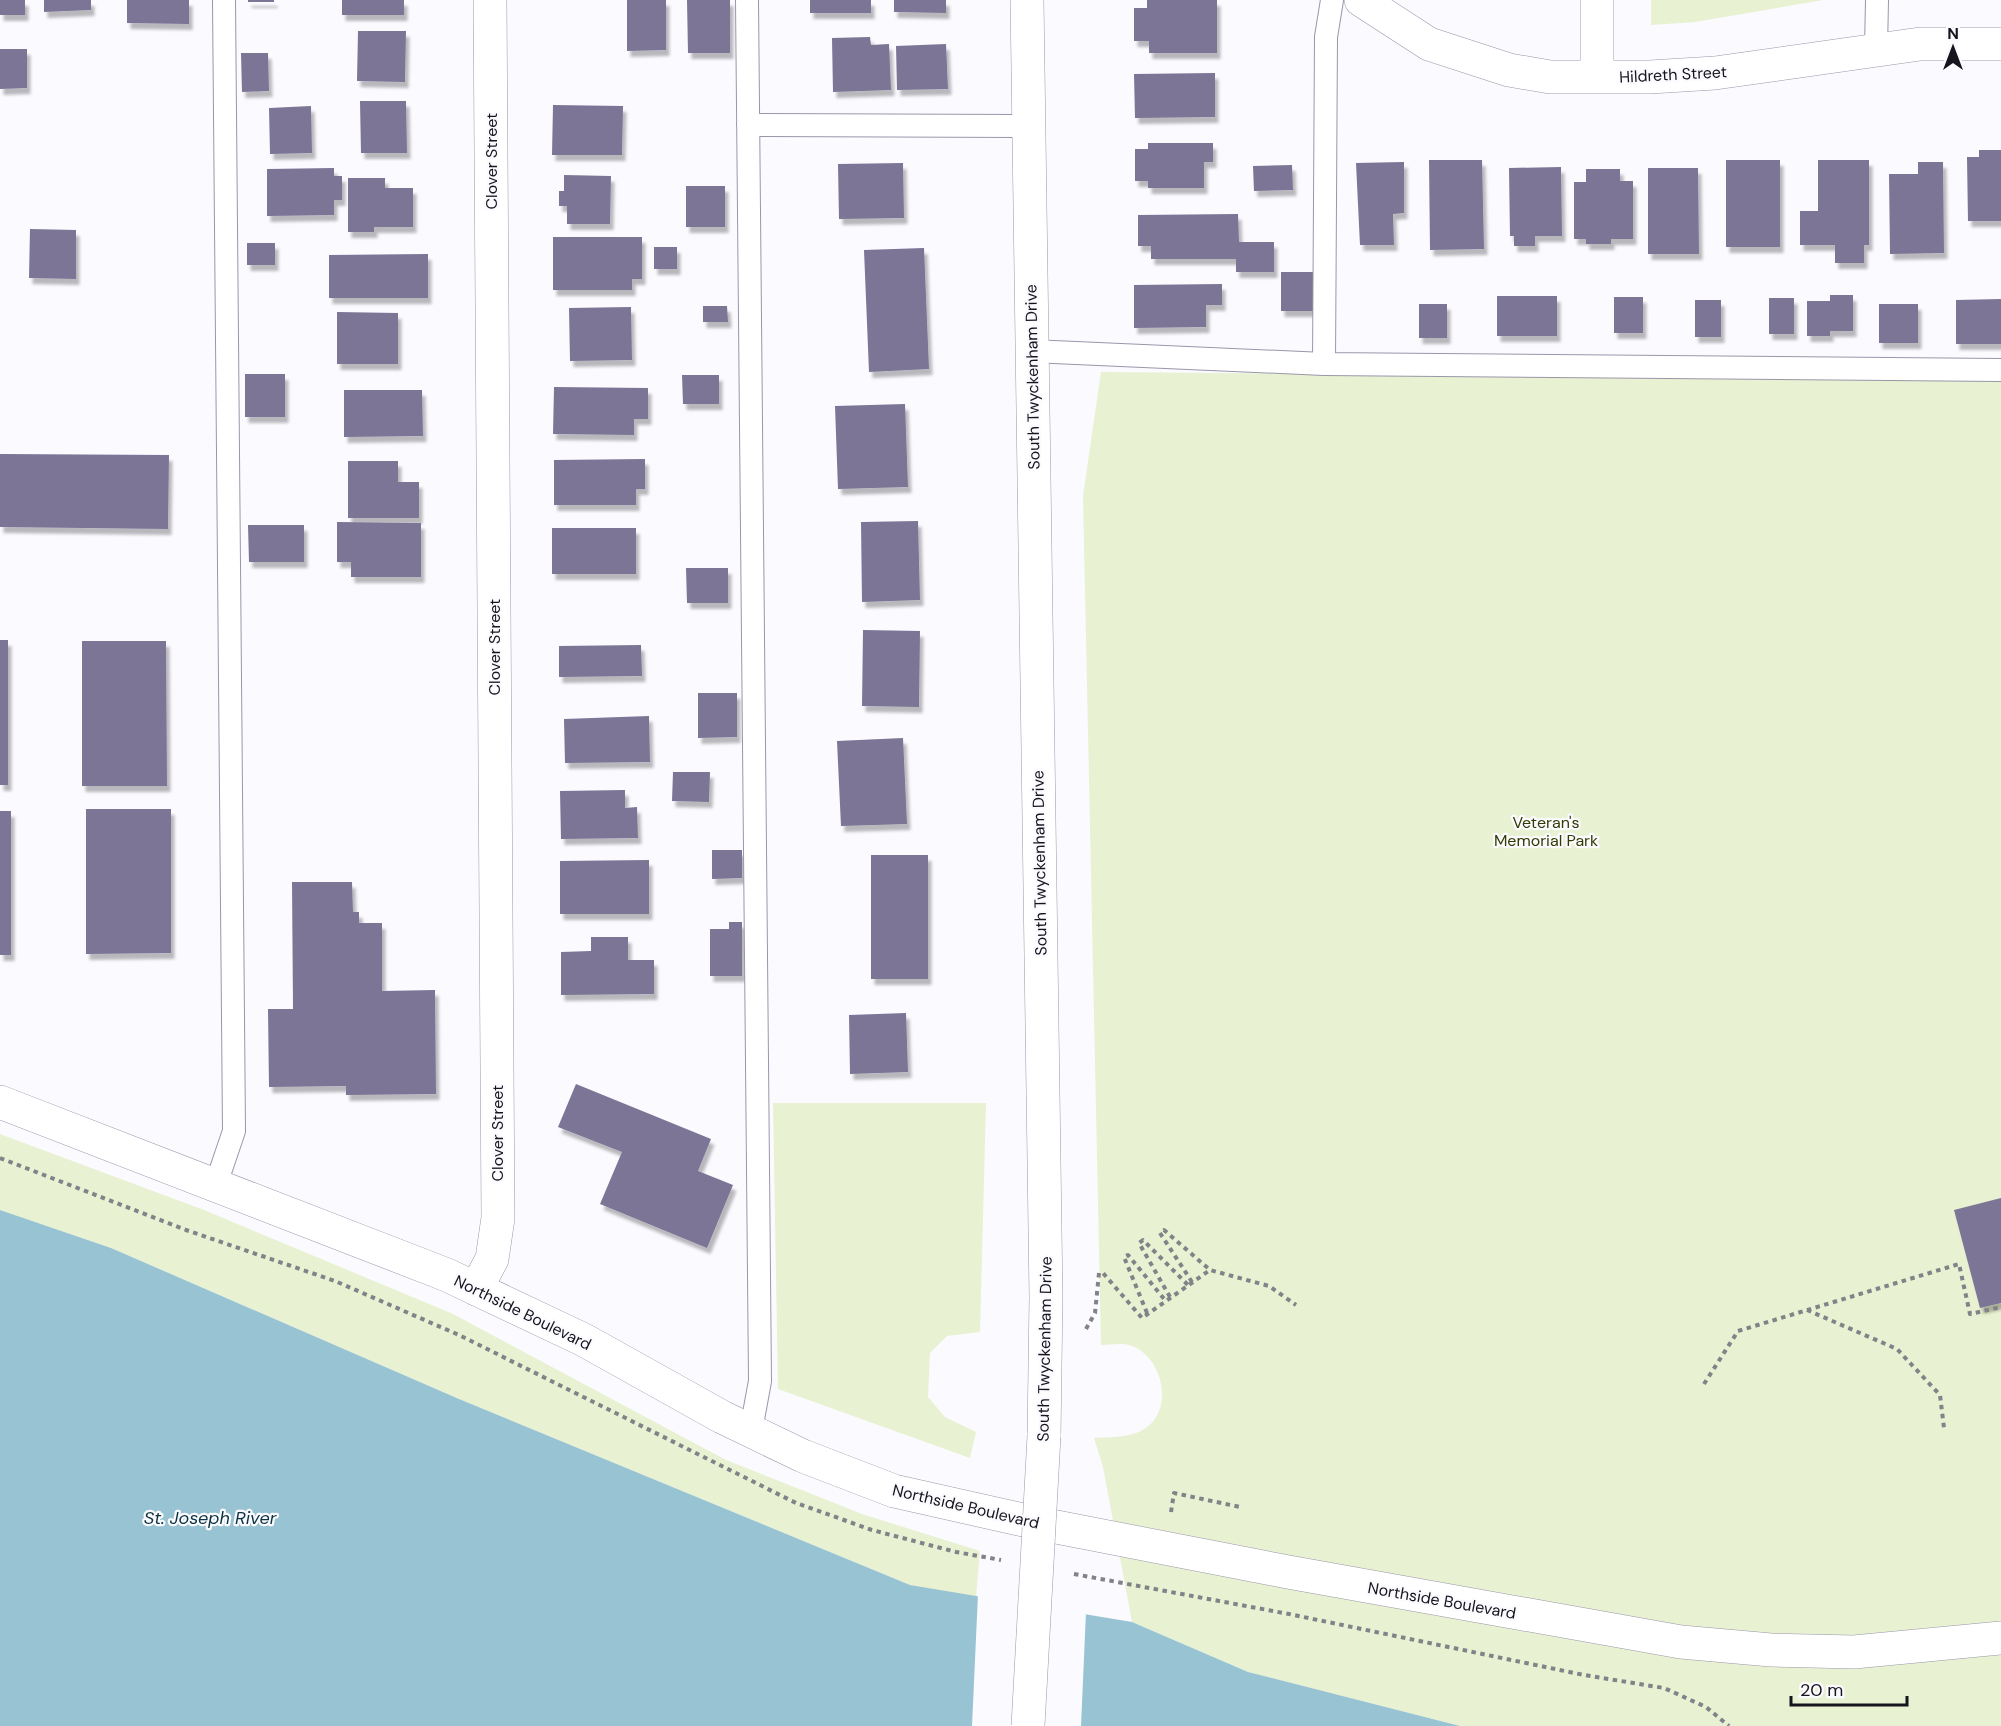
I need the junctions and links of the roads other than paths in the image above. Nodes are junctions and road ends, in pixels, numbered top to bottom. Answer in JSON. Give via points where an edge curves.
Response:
{"nodes":[{"id":1,"x":224,"y":0,"type":"edge"},
{"id":2,"x":489,"y":0,"type":"edge"},
{"id":3,"x":747,"y":0,"type":"edge"},
{"id":4,"x":1027,"y":0,"type":"edge"},
{"id":5,"x":1332,"y":0,"type":"edge"},
{"id":6,"x":1361,"y":0,"type":"edge"},
{"id":7,"x":1597,"y":0,"type":"edge"},
{"id":8,"x":1877,"y":0,"type":"edge"},
{"id":9,"x":2001,"y":44,"type":"edge"},
{"id":10,"x":1876,"y":49,"type":"junction"},
{"id":11,"x":1597,"y":77,"type":"junction"},
{"id":12,"x":748,"y":125,"type":"junction"},
{"id":13,"x":1030,"y":126,"type":"junction"},
{"id":14,"x":1031,"y":351,"type":"junction"},
{"id":15,"x":1324,"y":364,"type":"junction"},
{"id":16,"x":2001,"y":370,"type":"edge"},
{"id":17,"x":0,"y":1102,"type":"edge"},
{"id":18,"x":216,"y":1184,"type":"junction"},
{"id":19,"x":476,"y":1289,"type":"junction"},
{"id":20,"x":751,"y":1430,"type":"junction"},
{"id":21,"x":2001,"y":1638,"type":"edge"},
{"id":22,"x":1028,"y":1726,"type":"edge"}],
"edges":[{"from":1,"to":18,"type":"lane","via":[[234,1131]]},
{"from":2,"to":19,"type":"street","name":"Clover Street","via":[[498,1218],[492,1259]]},
{"from":3,"to":12,"type":"lane"},
{"from":4,"to":13,"type":"street","name":"South Twyckenham Drive"},
{"from":5,"to":15,"type":"lane","via":[[1326,37]]},
{"from":6,"to":11,"type":"street","name":"Hildreth Street","via":[[1429,44],[1458,55],[1550,77]]},
{"from":7,"to":11,"type":"street"},
{"from":8,"to":10,"type":"lane"},
{"from":9,"to":10,"type":"street","name":"Hildreth Street","via":[[1940,43]]},
{"from":10,"to":11,"type":"street","name":"Hildreth Street","via":[[1715,73]]},
{"from":12,"to":13,"type":"lane"},
{"from":12,"to":20,"type":"lane","via":[[760,1381]]},
{"from":13,"to":14,"type":"street","name":"South Twyckenham Drive"},
{"from":14,"to":15,"type":"lane"},
{"from":14,"to":22,"type":"street","name":"South Twyckenham Drive","bridge":true,"via":[[1046,1296],[1044,1436]]},
{"from":15,"to":16,"type":"lane"},
{"from":17,"to":18,"type":"street","name":"Northside Boulevard"},
{"from":18,"to":19,"type":"street","name":"Northside Boulevard"},
{"from":19,"to":20,"type":"street","name":"Northside Boulevard","via":[[584,1340]]},
{"from":20,"to":21,"type":"street","name":"Northside Boulevard","via":[[803,1456],[894,1491],[928,1499],[1266,1568],[1632,1635],[1706,1645],[1854,1652]]}]}
